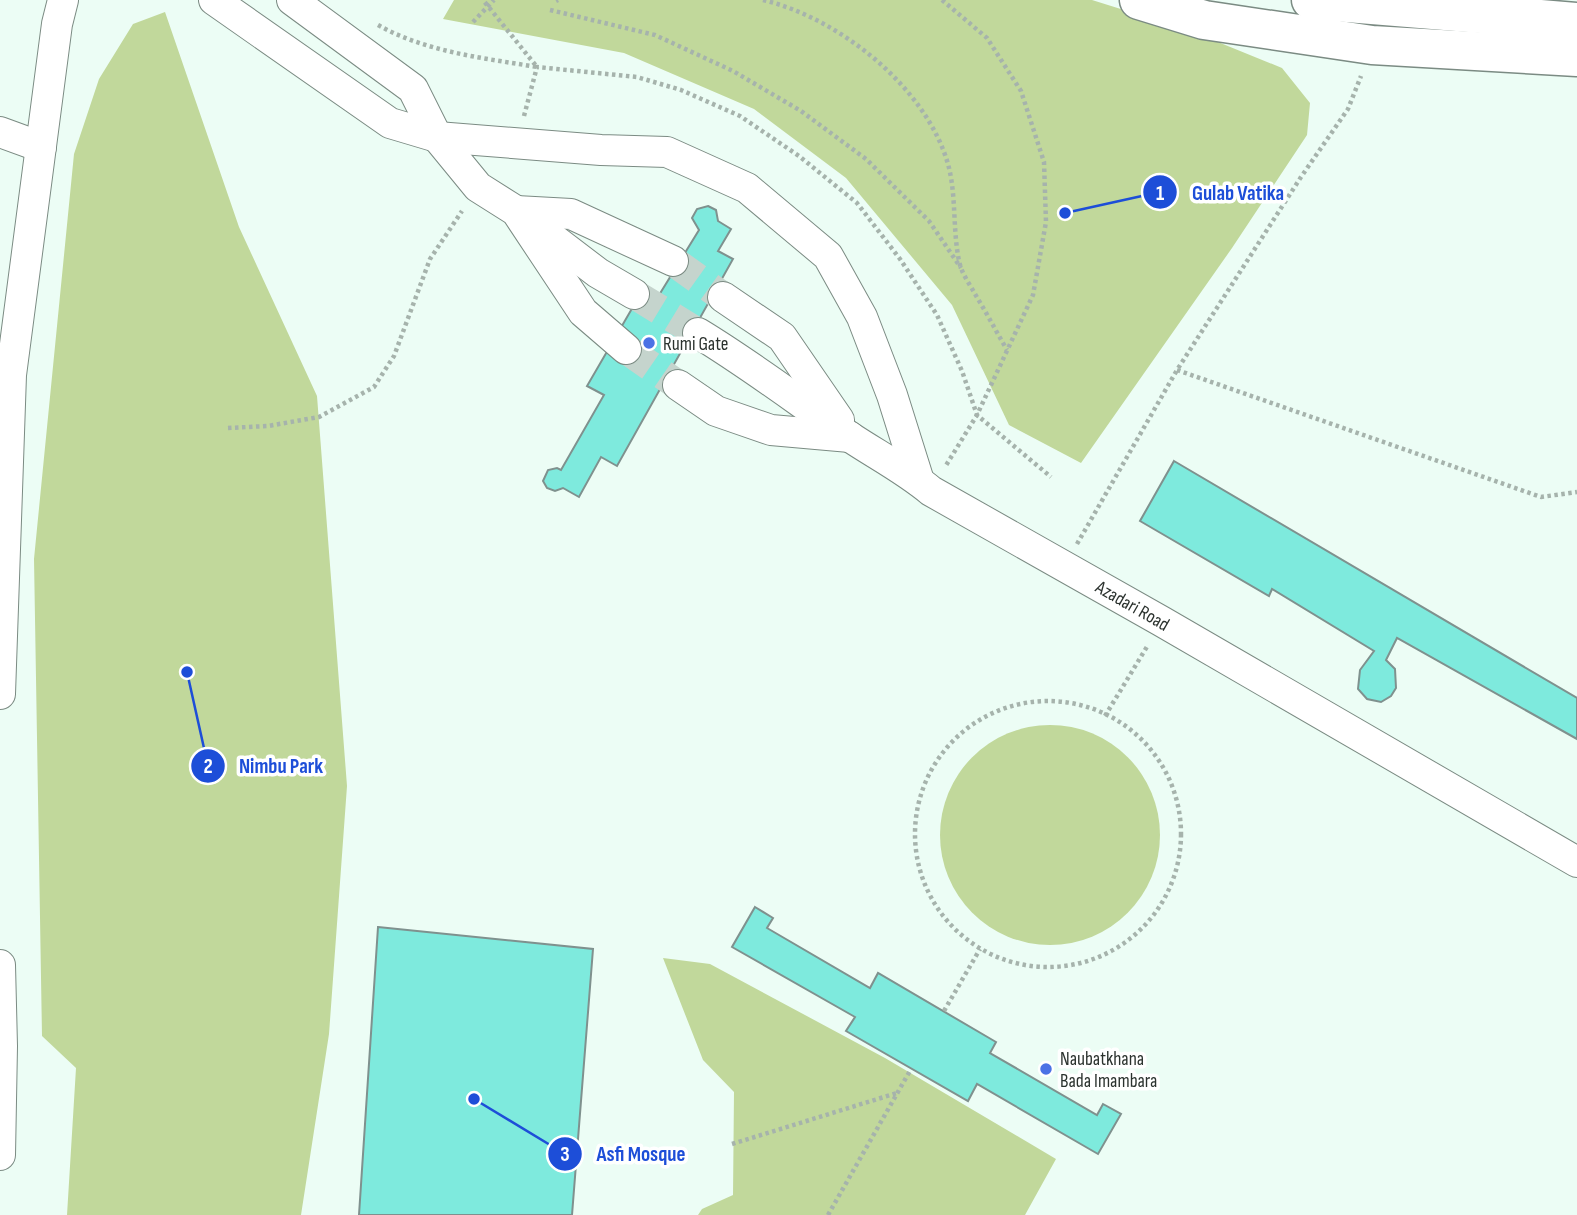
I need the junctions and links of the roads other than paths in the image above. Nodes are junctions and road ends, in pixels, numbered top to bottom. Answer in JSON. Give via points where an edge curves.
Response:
{"nodes":[{"id":1,"x":82,"y":0,"type":"edge"},
{"id":2,"x":215,"y":0,"type":"edge"},
{"id":3,"x":292,"y":0,"type":"edge"},
{"id":4,"x":1139,"y":0,"type":"edge"},
{"id":5,"x":1311,"y":0,"type":"edge"},
{"id":6,"x":1393,"y":8,"type":"junction"},
{"id":7,"x":60,"y":12,"type":"edge"},
{"id":8,"x":1577,"y":22,"type":"edge"},
{"id":9,"x":1382,"y":46,"type":"junction"},
{"id":10,"x":1577,"y":57,"type":"edge"},
{"id":11,"x":0,"y":132,"type":"edge"},
{"id":12,"x":437,"y":137,"type":"junction"},
{"id":13,"x":41,"y":147,"type":"junction"},
{"id":14,"x":516,"y":211,"type":"junction"},
{"id":15,"x":673,"y":261,"type":"tunnel mouth"},
{"id":16,"x":11,"y":280,"type":"edge"},
{"id":17,"x":634,"y":294,"type":"tunnel mouth"},
{"id":18,"x":723,"y":296,"type":"tunnel mouth"},
{"id":19,"x":698,"y":333,"type":"tunnel mouth"},
{"id":20,"x":626,"y":349,"type":"tunnel mouth"},
{"id":21,"x":678,"y":384,"type":"tunnel mouth"},
{"id":22,"x":5,"y":418,"type":"edge"},
{"id":23,"x":851,"y":437,"type":"junction"},
{"id":24,"x":925,"y":486,"type":"junction"},
{"id":25,"x":3,"y":540,"type":"edge"},
{"id":26,"x":0,"y":694,"type":"edge"},
{"id":27,"x":1577,"y":862,"type":"edge"},
{"id":28,"x":0,"y":965,"type":"edge"},
{"id":29,"x":0,"y":1155,"type":"edge"}],
"edges":[{"from":1,"to":7,"type":"street"},
{"from":2,"to":12,"type":"street","via":[[390,123]]},
{"from":3,"to":12,"type":"street","via":[[413,89]]},
{"from":4,"to":9,"type":"main road","via":[[1204,20]]},
{"from":5,"to":6,"type":"main road"},
{"from":6,"to":8,"type":"main road"},
{"from":6,"to":9,"type":"street"},
{"from":7,"to":13,"type":"street"},
{"from":9,"to":10,"type":"main road"},
{"from":11,"to":13,"type":"street"},
{"from":12,"to":14,"type":"street","via":[[478,187]]},
{"from":12,"to":24,"type":"street","via":[[667,152],[747,188],[828,256],[862,317]]},
{"from":13,"to":16,"type":"street"},
{"from":14,"to":15,"type":"street","via":[[570,214]]},
{"from":14,"to":17,"type":"street","via":[[598,273]]},
{"from":14,"to":20,"type":"street","via":[[583,312]]},
{"from":16,"to":22,"type":"street","via":[[11,375]]},
{"from":18,"to":23,"type":"street","via":[[782,337]]},
{"from":19,"to":23,"type":"street","via":[[747,362]]},
{"from":21,"to":23,"type":"street","name":"Azadari Road","via":[[716,411],[771,430]]},
{"from":22,"to":25,"type":"street"},
{"from":23,"to":24,"type":"street","name":"Azadari Road"},
{"from":24,"to":27,"type":"street","name":"Azadari Road"},
{"from":25,"to":26,"type":"street"},
{"from":28,"to":29,"type":"street"}]}
